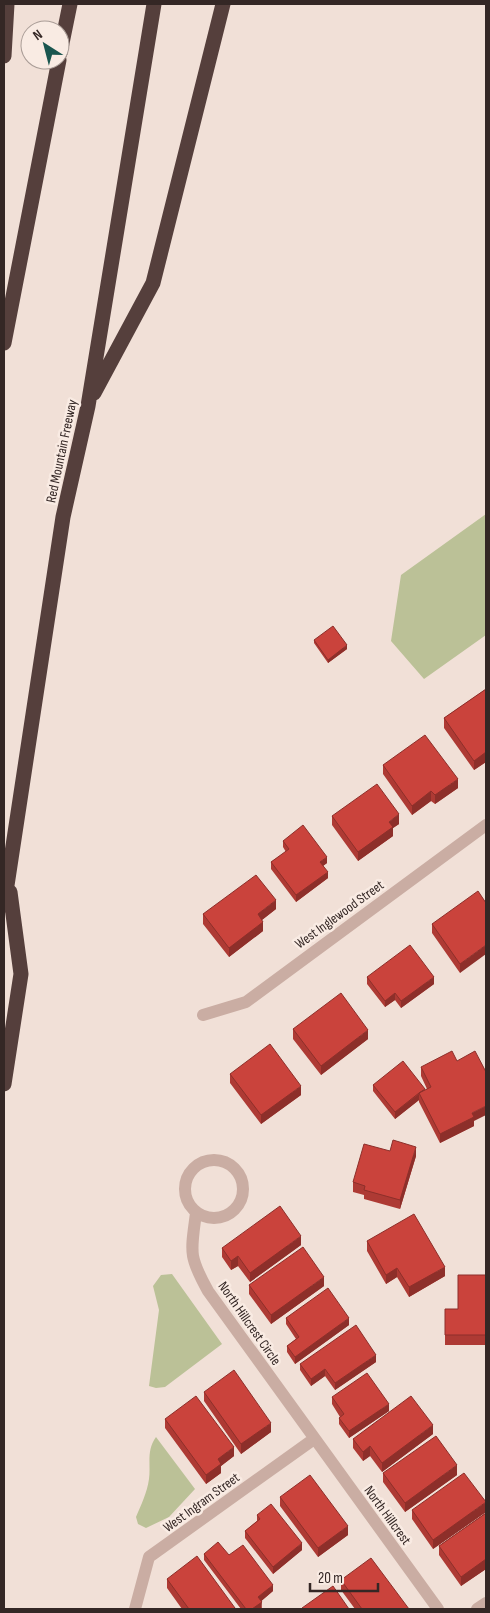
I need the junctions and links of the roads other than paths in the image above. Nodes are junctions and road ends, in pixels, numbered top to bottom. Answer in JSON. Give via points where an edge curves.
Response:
{"nodes":[{"id":1,"x":8,"y":4,"type":"edge"},
{"id":2,"x":70,"y":4,"type":"edge"},
{"id":3,"x":154,"y":4,"type":"edge"},
{"id":4,"x":223,"y":4,"type":"edge"},
{"id":5,"x":67,"y":20,"type":"edge"},
{"id":6,"x":4,"y":56,"type":"edge"},
{"id":7,"x":57,"y":70,"type":"edge"},
{"id":8,"x":4,"y":343,"type":"edge"},
{"id":9,"x":88,"y":406,"type":"junction"},
{"id":10,"x":486,"y":824,"type":"edge"},
{"id":11,"x":8,"y":881,"type":"junction"},
{"id":12,"x":4,"y":905,"type":"edge"},
{"id":13,"x":203,"y":1015,"type":"dead end"},
{"id":14,"x":4,"y":1084,"type":"edge"},
{"id":15,"x":196,"y":1213,"type":"junction"},
{"id":16,"x":314,"y":1439,"type":"junction"},
{"id":17,"x":486,"y":1603,"type":"edge"},
{"id":18,"x":135,"y":1609,"type":"edge"},
{"id":19,"x":438,"y":1609,"type":"edge"},
{"id":20,"x":477,"y":1609,"type":"edge"}],
"edges":[{"from":1,"to":6,"type":"highway"},
{"from":2,"to":5,"type":"highway"},
{"from":3,"to":9,"type":"highway","name":"Red Mountain Freeway"},
{"from":4,"to":9,"type":"highway","via":[[153,282]]},
{"from":7,"to":8,"type":"highway"},
{"from":9,"to":11,"type":"highway","name":"Red Mountain Freeway","via":[[63,517]]},
{"from":10,"to":13,"type":"street","name":"West Inglewood Street","via":[[246,1002]]},
{"from":11,"to":12,"type":"highway","name":"Red Mountain Freeway"},
{"from":11,"to":14,"type":"highway","via":[[21,974]]},
{"from":15,"to":15,"type":"street","via":[[204,1217],[224,1217],[239,1205],[243,1196],[242,1178],[237,1169],[229,1163],[210,1159],[200,1162],[189,1173],[184,1186],[185,1196]]},
{"from":15,"to":16,"type":"street","name":"North Hillcrest Circle","via":[[191,1249],[194,1266],[208,1291]]},
{"from":16,"to":18,"type":"street","name":"West Ingram Street","via":[[149,1557]]},
{"from":16,"to":19,"type":"street","name":"North Hillcrest"},
{"from":17,"to":20,"type":"street"}]}
